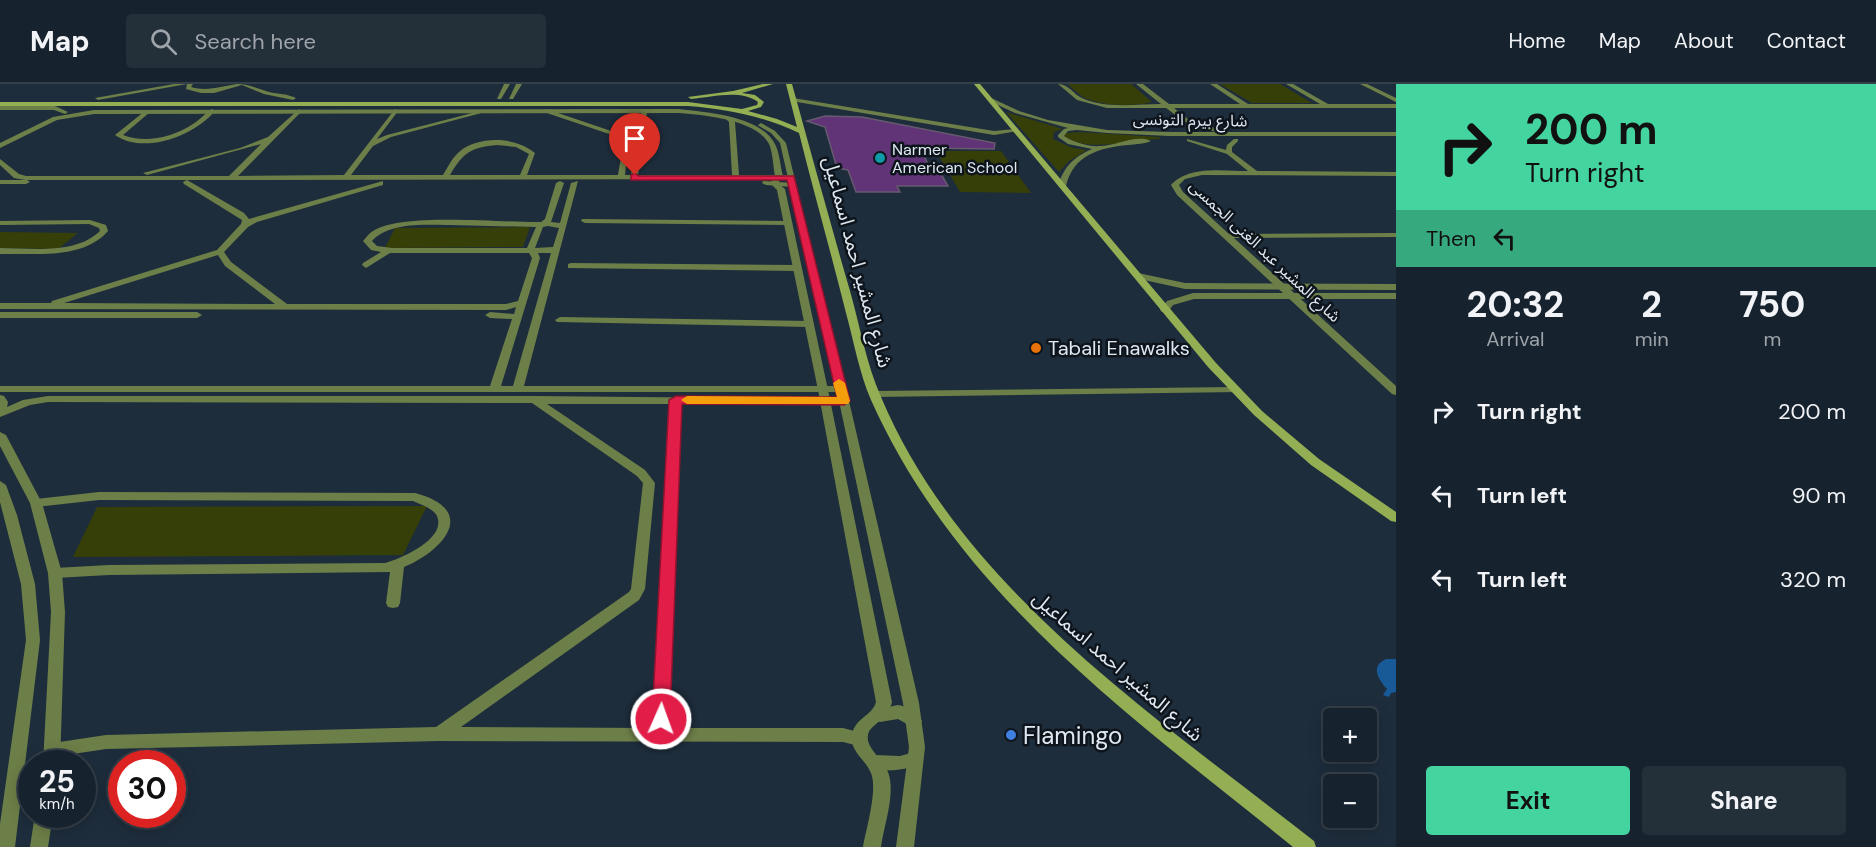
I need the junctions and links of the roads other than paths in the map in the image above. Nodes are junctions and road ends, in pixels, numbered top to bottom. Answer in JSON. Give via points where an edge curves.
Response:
{"nodes":[{"id":1,"x":184,"y":84,"type":"edge"},
{"id":2,"x":190,"y":84,"type":"edge"},
{"id":3,"x":242,"y":84,"type":"edge"},
{"id":4,"x":507,"y":84,"type":"edge"},
{"id":5,"x":519,"y":84,"type":"edge"},
{"id":6,"x":770,"y":84,"type":"edge"},
{"id":7,"x":789,"y":84,"type":"edge"},
{"id":8,"x":977,"y":84,"type":"edge"},
{"id":9,"x":1061,"y":84,"type":"edge"},
{"id":10,"x":1139,"y":84,"type":"edge"},
{"id":11,"x":1214,"y":84,"type":"edge"},
{"id":12,"x":1289,"y":84,"type":"edge"},
{"id":13,"x":1364,"y":84,"type":"edge"},
{"id":14,"x":1375,"y":84,"type":"edge"},
{"id":15,"x":733,"y":93,"type":"junction"},
{"id":16,"x":1396,"y":94,"type":"edge"},
{"id":17,"x":0,"y":98,"type":"edge"},
{"id":18,"x":42,"y":98,"type":"junction"},
{"id":19,"x":98,"y":98,"type":"junction"},
{"id":20,"x":293,"y":98,"type":"junction"},
{"id":21,"x":364,"y":98,"type":"junction"},
{"id":22,"x":499,"y":98,"type":"junction"},
{"id":23,"x":511,"y":98,"type":"junction"},
{"id":24,"x":793,"y":99,"type":"junction"},
{"id":25,"x":989,"y":99,"type":"junction"},
{"id":26,"x":1396,"y":100,"type":"edge"},
{"id":27,"x":32,"y":104,"type":"junction"},
{"id":28,"x":358,"y":104,"type":"junction"},
{"id":29,"x":0,"y":106,"type":"edge"},
{"id":30,"x":1167,"y":106,"type":"junction"},
{"id":31,"x":1247,"y":106,"type":"junction"},
{"id":32,"x":1328,"y":106,"type":"junction"},
{"id":33,"x":1396,"y":106,"type":"edge"},
{"id":34,"x":401,"y":110,"type":"junction"},
{"id":35,"x":582,"y":110,"type":"junction"},
{"id":36,"x":743,"y":110,"type":"junction"},
{"id":37,"x":212,"y":111,"type":"junction"},
{"id":38,"x":299,"y":111,"type":"junction"},
{"id":39,"x":546,"y":111,"type":"junction"},
{"id":40,"x":642,"y":111,"type":"junction"},
{"id":41,"x":65,"y":112,"type":"junction"},
{"id":42,"x":147,"y":112,"type":"junction"},
{"id":43,"x":460,"y":112,"type":"junction"},
{"id":44,"x":573,"y":118,"type":"junction"},
{"id":45,"x":1186,"y":121,"type":"junction"},
{"id":46,"x":731,"y":124,"type":"junction"},
{"id":47,"x":1083,"y":128,"type":"junction"},
{"id":48,"x":383,"y":130,"type":"junction"},
{"id":49,"x":1016,"y":131,"type":"junction"},
{"id":50,"x":801,"y":132,"type":"junction"},
{"id":51,"x":400,"y":133,"type":"junction"},
{"id":52,"x":1182,"y":134,"type":"junction"},
{"id":53,"x":1228,"y":134,"type":"junction"},
{"id":54,"x":1396,"y":134,"type":"edge"},
{"id":55,"x":273,"y":138,"type":"junction"},
{"id":56,"x":1188,"y":140,"type":"junction"},
{"id":57,"x":1236,"y":140,"type":"junction"},
{"id":58,"x":1396,"y":140,"type":"edge"},
{"id":59,"x":0,"y":141,"type":"edge"},
{"id":60,"x":372,"y":144,"type":"junction"},
{"id":61,"x":0,"y":146,"type":"edge"},
{"id":62,"x":1103,"y":148,"type":"junction"},
{"id":63,"x":228,"y":153,"type":"junction"},
{"id":64,"x":1229,"y":153,"type":"junction"},
{"id":65,"x":257,"y":155,"type":"junction"},
{"id":66,"x":0,"y":161,"type":"edge"},
{"id":67,"x":1256,"y":174,"type":"junction"},
{"id":68,"x":1396,"y":174,"type":"edge"},
{"id":69,"x":130,"y":177,"type":"junction"},
{"id":70,"x":346,"y":177,"type":"junction"},
{"id":71,"x":445,"y":178,"type":"junction"},
{"id":72,"x":522,"y":178,"type":"junction"},
{"id":73,"x":621,"y":178,"type":"junction"},
{"id":74,"x":634,"y":178,"type":"junction"},
{"id":75,"x":736,"y":178,"type":"junction"},
{"id":76,"x":239,"y":179,"type":"junction"},
{"id":77,"x":212,"y":180,"type":"junction"},
{"id":78,"x":685,"y":181,"type":"junction"},
{"id":79,"x":792,"y":181,"type":"junction"},
{"id":80,"x":0,"y":182,"type":"edge"},
{"id":81,"x":187,"y":182,"type":"junction"},
{"id":82,"x":777,"y":182,"type":"junction"},
{"id":83,"x":380,"y":183,"type":"junction"},
{"id":84,"x":560,"y":183,"type":"junction"},
{"id":85,"x":575,"y":183,"type":"junction"},
{"id":86,"x":1062,"y":186,"type":"junction"},
{"id":87,"x":287,"y":210,"type":"junction"},
{"id":88,"x":233,"y":211,"type":"junction"},
{"id":89,"x":585,"y":221,"type":"dead end"},
{"id":90,"x":0,"y":223,"type":"edge"},
{"id":91,"x":788,"y":223,"type":"junction"},
{"id":92,"x":542,"y":224,"type":"junction"},
{"id":93,"x":245,"y":225,"type":"junction"},
{"id":94,"x":562,"y":226,"type":"junction"},
{"id":95,"x":1396,"y":235,"type":"edge"},
{"id":96,"x":1226,"y":236,"type":"junction"},
{"id":97,"x":555,"y":250,"type":"junction"},
{"id":98,"x":0,"y":251,"type":"edge"},
{"id":99,"x":388,"y":251,"type":"junction"},
{"id":100,"x":220,"y":252,"type":"junction"},
{"id":101,"x":531,"y":252,"type":"junction"},
{"id":102,"x":228,"y":264,"type":"junction"},
{"id":103,"x":173,"y":266,"type":"junction"},
{"id":104,"x":366,"y":266,"type":"dead end"},
{"id":105,"x":571,"y":266,"type":"dead end"},
{"id":106,"x":798,"y":268,"type":"junction"},
{"id":107,"x":1138,"y":276,"type":"junction"},
{"id":108,"x":1396,"y":286,"type":"edge"},
{"id":109,"x":1280,"y":287,"type":"junction"},
{"id":110,"x":1289,"y":296,"type":"junction"},
{"id":111,"x":1396,"y":296,"type":"edge"},
{"id":112,"x":522,"y":303,"type":"junction"},
{"id":113,"x":0,"y":306,"type":"edge"},
{"id":114,"x":43,"y":307,"type":"junction"},
{"id":115,"x":164,"y":307,"type":"junction"},
{"id":116,"x":285,"y":307,"type":"junction"},
{"id":117,"x":1165,"y":310,"type":"junction"},
{"id":118,"x":0,"y":315,"type":"edge"},
{"id":119,"x":155,"y":315,"type":"junction"},
{"id":120,"x":518,"y":318,"type":"junction"},
{"id":121,"x":560,"y":320,"type":"dead end"},
{"id":122,"x":809,"y":324,"type":"junction"},
{"id":123,"x":1382,"y":380,"type":"junction"},
{"id":124,"x":1396,"y":380,"type":"edge"},
{"id":125,"x":495,"y":388,"type":"junction"},
{"id":126,"x":518,"y":388,"type":"junction"},
{"id":127,"x":0,"y":389,"type":"edge"},
{"id":128,"x":1236,"y":390,"type":"junction"},
{"id":129,"x":1396,"y":393,"type":"edge"},
{"id":130,"x":565,"y":394,"type":"junction"},
{"id":131,"x":874,"y":394,"type":"junction"},
{"id":132,"x":842,"y":395,"type":"junction"},
{"id":133,"x":825,"y":396,"type":"junction"},
{"id":134,"x":0,"y":398,"type":"edge"},
{"id":135,"x":533,"y":399,"type":"junction"},
{"id":136,"x":676,"y":400,"type":"junction"},
{"id":137,"x":0,"y":414,"type":"edge"},
{"id":138,"x":0,"y":435,"type":"edge"},
{"id":139,"x":0,"y":485,"type":"edge"},
{"id":140,"x":36,"y":503,"type":"junction"},
{"id":141,"x":1396,"y":518,"type":"edge"},
{"id":142,"x":397,"y":566,"type":"junction"},
{"id":143,"x":55,"y":573,"type":"junction"},
{"id":144,"x":393,"y":603,"type":"dead end"},
{"id":145,"x":880,"y":715,"type":"junction"},
{"id":146,"x":914,"y":721,"type":"junction"},
{"id":147,"x":439,"y":734,"type":"junction"},
{"id":148,"x":660,"y":735,"type":"junction"},
{"id":149,"x":859,"y":739,"type":"junction"},
{"id":150,"x":52,"y":750,"type":"edge"},
{"id":151,"x":77,"y":750,"type":"edge"},
{"id":152,"x":915,"y":759,"type":"junction"},
{"id":153,"x":875,"y":762,"type":"junction"},
{"id":154,"x":42,"y":828,"type":"edge"},
{"id":155,"x":6,"y":847,"type":"edge"},
{"id":156,"x":39,"y":847,"type":"edge"},
{"id":157,"x":872,"y":847,"type":"edge"},
{"id":158,"x":905,"y":847,"type":"edge"},
{"id":159,"x":1307,"y":847,"type":"edge"}],
"edges":[{"from":1,"to":19,"type":"street"},
{"from":2,"to":3,"type":"street","via":[[188,88],[203,91]]},
{"from":3,"to":20,"type":"street"},
{"from":4,"to":22,"type":"street"},
{"from":5,"to":23,"type":"street"},
{"from":6,"to":15,"type":"main road"},
{"from":7,"to":24,"type":"main road","name":"شارع المشير احمد اسماعيل"},
{"from":8,"to":25,"type":"main road"},
{"from":9,"to":30,"type":"street","via":[[1079,99],[1096,104]]},
{"from":10,"to":30,"type":"street"},
{"from":11,"to":31,"type":"street"},
{"from":12,"to":32,"type":"street"},
{"from":13,"to":26,"type":"street"},
{"from":14,"to":16,"type":"street"},
{"from":15,"to":23,"type":"main road","via":[[687,98]]},
{"from":15,"to":36,"type":"main road","via":[[753,96],[761,102]]},
{"from":17,"to":18,"type":"main road"},
{"from":18,"to":19,"type":"main road"},
{"from":18,"to":27,"type":"main road"},
{"from":19,"to":20,"type":"main road"},
{"from":20,"to":21,"type":"main road"},
{"from":21,"to":22,"type":"main road"},
{"from":21,"to":28,"type":"main road"},
{"from":22,"to":23,"type":"main road"},
{"from":24,"to":49,"type":"street","via":[[994,133]]},
{"from":24,"to":50,"type":"main road","name":"شارع المشير احمد اسماعيل"},
{"from":25,"to":47,"type":"street","name":"شارع بيرم التونسى","via":[[1027,115]]},
{"from":25,"to":49,"type":"main road"},
{"from":27,"to":28,"type":"main road"},
{"from":27,"to":29,"type":"main road"},
{"from":28,"to":36,"type":"main road","via":[[669,103]]},
{"from":29,"to":41,"type":"street","via":[[55,108]]},
{"from":30,"to":31,"type":"street"},
{"from":30,"to":45,"type":"street"},
{"from":31,"to":32,"type":"street"},
{"from":32,"to":33,"type":"street"},
{"from":34,"to":38,"type":"street"},
{"from":34,"to":41,"type":"street"},
{"from":34,"to":43,"type":"street"},
{"from":34,"to":48,"type":"street"},
{"from":35,"to":39,"type":"street"},
{"from":35,"to":40,"type":"street"},
{"from":35,"to":43,"type":"street"},
{"from":35,"to":44,"type":"street","via":[[570,114]]},
{"from":35,"to":79,"type":"street","via":[[688,109],[745,119],[766,127],[783,143]]},
{"from":36,"to":50,"type":"main road"},
{"from":37,"to":38,"type":"street"},
{"from":37,"to":42,"type":"street"},
{"from":37,"to":42,"type":"street","via":[[181,134],[136,141],[118,135]]},
{"from":38,"to":55,"type":"street"},
{"from":39,"to":43,"type":"street"},
{"from":39,"to":44,"type":"street"},
{"from":40,"to":46,"type":"street","via":[[687,112]]},
{"from":40,"to":74,"type":"street"},
{"from":41,"to":59,"type":"street"},
{"from":42,"to":61,"type":"street","via":[[62,116]]},
{"from":43,"to":51,"type":"street"},
{"from":44,"to":73,"type":"street","via":[[629,140]]},
{"from":45,"to":52,"type":"street","via":[[1187,128]]},
{"from":45,"to":53,"type":"street"},
{"from":46,"to":75,"type":"street"},
{"from":46,"to":82,"type":"street","via":[[750,126],[772,143]]},
{"from":47,"to":52,"type":"street","name":"شارع بيرم التونسى"},
{"from":47,"to":62,"type":"street","via":[[1066,130],[1060,136],[1080,146]]},
{"from":48,"to":51,"type":"street"},
{"from":48,"to":60,"type":"street"},
{"from":49,"to":86,"type":"main road"},
{"from":50,"to":131,"type":"main road","name":"شارع المشير احمد اسماعيل"},
{"from":51,"to":60,"type":"street"},
{"from":52,"to":53,"type":"street","name":"شارع بيرم التونسى"},
{"from":53,"to":54,"type":"street","name":"شارع بيرم التونسى"},
{"from":55,"to":63,"type":"street"},
{"from":55,"to":65,"type":"street"},
{"from":56,"to":57,"type":"street","name":"شارع بيرم التونسى"},
{"from":56,"to":62,"type":"street","name":"شارع بيرم التونسى","via":[[1133,142]]},
{"from":56,"to":64,"type":"street"},
{"from":57,"to":58,"type":"street","name":"شارع بيرم التونسى"},
{"from":57,"to":64,"type":"street","via":[[1229,146]]},
{"from":60,"to":70,"type":"street"},
{"from":62,"to":86,"type":"street","name":"شارع بيرم التونسى","via":[[1071,164]]},
{"from":63,"to":65,"type":"street","via":[[244,151]]},
{"from":63,"to":69,"type":"street"},
{"from":64,"to":67,"type":"street"},
{"from":65,"to":76,"type":"street"},
{"from":66,"to":69,"type":"street","via":[[21,177]]},
{"from":67,"to":68,"type":"street","name":"شارع المشير عبد الغنى الجمسى"},
{"from":67,"to":96,"type":"street","name":"شارع المشير عبد الغنى الجمسى","via":[[1191,175],[1175,184]]},
{"from":69,"to":77,"type":"street"},
{"from":70,"to":71,"type":"street"},
{"from":70,"to":76,"type":"street"},
{"from":71,"to":72,"type":"street"},
{"from":71,"to":72,"type":"street","via":[[462,153],[503,142],[533,154]]},
{"from":72,"to":73,"type":"street"},
{"from":73,"to":74,"type":"street"},
{"from":74,"to":78,"type":"street"},
{"from":75,"to":78,"type":"street"},
{"from":75,"to":82,"type":"street"},
{"from":76,"to":77,"type":"street"},
{"from":76,"to":83,"type":"street"},
{"from":77,"to":81,"type":"street"},
{"from":78,"to":82,"type":"street"},
{"from":78,"to":85,"type":"street"},
{"from":79,"to":82,"type":"street"},
{"from":79,"to":132,"type":"street"},
{"from":80,"to":81,"type":"street"},
{"from":81,"to":88,"type":"street"},
{"from":82,"to":91,"type":"street"},
{"from":83,"to":84,"type":"street"},
{"from":83,"to":87,"type":"street"},
{"from":84,"to":85,"type":"street"},
{"from":84,"to":92,"type":"street","via":[[549,220]]},
{"from":85,"to":94,"type":"street"},
{"from":86,"to":107,"type":"main road"},
{"from":87,"to":88,"type":"street"},
{"from":87,"to":93,"type":"street"},
{"from":88,"to":93,"type":"street","via":[[246,220]]},
{"from":89,"to":91,"type":"street"},
{"from":90,"to":98,"type":"street","via":[[90,222],[104,231],[75,247]]},
{"from":91,"to":106,"type":"street"},
{"from":92,"to":94,"type":"street"},
{"from":92,"to":99,"type":"street","via":[[396,224],[368,237],[369,245]]},
{"from":92,"to":101,"type":"street"},
{"from":93,"to":100,"type":"street"},
{"from":94,"to":97,"type":"street"},
{"from":95,"to":96,"type":"street"},
{"from":96,"to":109,"type":"street","name":"شارع المشير عبد الغنى الجمسى"},
{"from":97,"to":101,"type":"street"},
{"from":97,"to":126,"type":"street"},
{"from":99,"to":101,"type":"street"},
{"from":99,"to":104,"type":"street"},
{"from":100,"to":102,"type":"street"},
{"from":100,"to":103,"type":"street"},
{"from":101,"to":112,"type":"street","via":[[536,258]]},
{"from":102,"to":103,"type":"street"},
{"from":102,"to":116,"type":"street"},
{"from":103,"to":114,"type":"street"},
{"from":105,"to":106,"type":"street"},
{"from":106,"to":122,"type":"street"},
{"from":107,"to":109,"type":"street","via":[[1185,286]]},
{"from":107,"to":117,"type":"main road"},
{"from":108,"to":109,"type":"street"},
{"from":109,"to":110,"type":"street","name":"شارع المشير عبد الغنى الجمسى"},
{"from":110,"to":111,"type":"street"},
{"from":110,"to":117,"type":"street","via":[[1193,296],[1170,303]]},
{"from":110,"to":123,"type":"street","name":"شارع المشير عبد الغنى الجمسى"},
{"from":112,"to":116,"type":"street","via":[[506,307]]},
{"from":112,"to":120,"type":"street"},
{"from":113,"to":114,"type":"street"},
{"from":114,"to":115,"type":"street"},
{"from":115,"to":116,"type":"street"},
{"from":115,"to":119,"type":"street"},
{"from":117,"to":128,"type":"main road"},
{"from":118,"to":119,"type":"street"},
{"from":119,"to":120,"type":"street"},
{"from":120,"to":125,"type":"street"},
{"from":121,"to":122,"type":"street"},
{"from":122,"to":133,"type":"street"},
{"from":123,"to":124,"type":"street"},
{"from":123,"to":129,"type":"street","name":"شارع المشير عبد الغنى الجمسى"},
{"from":125,"to":126,"type":"street"},
{"from":125,"to":127,"type":"street"},
{"from":126,"to":130,"type":"street"},
{"from":128,"to":131,"type":"street"},
{"from":128,"to":141,"type":"main road","via":[[1315,462]]},
{"from":130,"to":133,"type":"street"},
{"from":130,"to":135,"type":"street"},
{"from":130,"to":136,"type":"street"},
{"from":131,"to":159,"type":"main road","name":"شارع المشير احمد اسماعيل","via":[[905,459],[957,534],[1034,622],[1148,723]]},
{"from":132,"to":133,"type":"street"},
{"from":132,"to":146,"type":"street"},
{"from":133,"to":136,"type":"street"},
{"from":133,"to":145,"type":"street","via":[[884,702]]},
{"from":134,"to":137,"type":"street"},
{"from":135,"to":137,"type":"street","via":[[48,399],[27,402]]},
{"from":135,"to":147,"type":"street","via":[[641,473],[649,483],[638,589],[634,596]]},
{"from":136,"to":148,"type":"street"},
{"from":138,"to":140,"type":"street"},
{"from":139,"to":155,"type":"street","via":[[12,515],[28,584],[33,640]]},
{"from":140,"to":142,"type":"street","via":[[99,496],[415,496],[430,501],[441,510],[443,531],[436,543],[419,556]]},
{"from":140,"to":143,"type":"street"},
{"from":142,"to":143,"type":"street"},
{"from":142,"to":144,"type":"street"},
{"from":143,"to":150,"type":"street","via":[[58,612]]},
{"from":145,"to":146,"type":"street","via":[[896,711],[906,713]]},
{"from":145,"to":149,"type":"street","via":[[863,727]]},
{"from":146,"to":152,"type":"street"},
{"from":147,"to":148,"type":"street"},
{"from":147,"to":151,"type":"street","via":[[106,742]]},
{"from":148,"to":149,"type":"street","via":[[843,735]]},
{"from":149,"to":153,"type":"street","via":[[864,752]]},
{"from":152,"to":153,"type":"street"},
{"from":152,"to":158,"type":"street"},
{"from":153,"to":157,"type":"street","via":[[882,780]]},
{"from":154,"to":156,"type":"street"}]}
